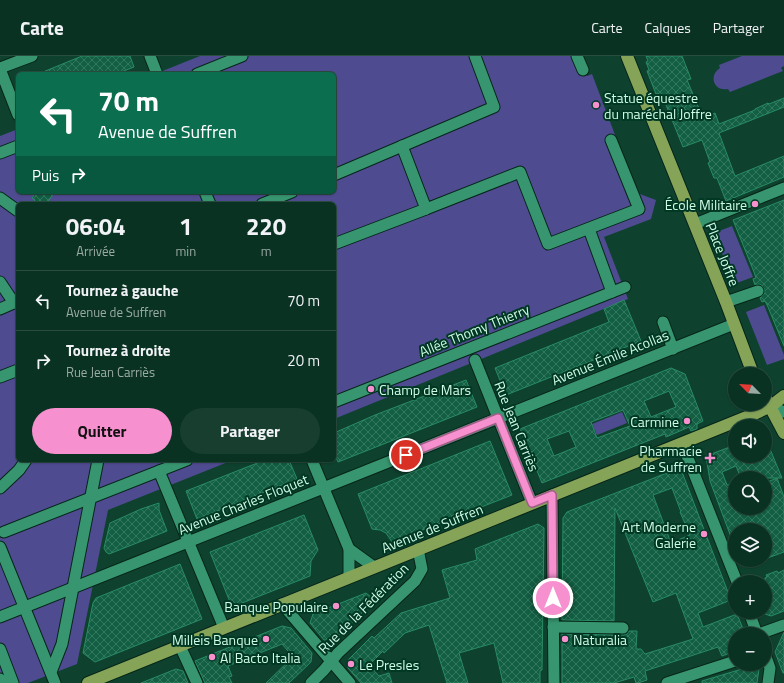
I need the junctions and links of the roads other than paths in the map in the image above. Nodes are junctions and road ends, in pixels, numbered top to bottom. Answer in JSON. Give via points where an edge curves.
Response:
{"nodes":[{"id":1,"x":32,"y":56,"type":"edge"},
{"id":2,"x":150,"y":56,"type":"edge"},
{"id":3,"x":242,"y":56,"type":"edge"},
{"id":4,"x":475,"y":56,"type":"edge"},
{"id":5,"x":577,"y":56,"type":"edge"},
{"id":6,"x":627,"y":56,"type":"edge"},
{"id":7,"x":0,"y":69,"type":"edge"},
{"id":8,"x":583,"y":70,"type":"dead end"},
{"id":9,"x":156,"y":72,"type":"edge"},
{"id":10,"x":202,"y":72,"type":"edge"},
{"id":11,"x":16,"y":110,"type":"edge"},
{"id":12,"x":611,"y":140,"type":"dead end"},
{"id":13,"x":402,"y":146,"type":"junction"},
{"id":14,"x":16,"y":147,"type":"edge"},
{"id":15,"x":0,"y":153,"type":"edge"},
{"id":16,"x":336,"y":174,"type":"edge"},
{"id":17,"x":784,"y":188,"type":"edge"},
{"id":18,"x":287,"y":194,"type":"edge"},
{"id":19,"x":0,"y":198,"type":"edge"},
{"id":20,"x":267,"y":202,"type":"edge"},
{"id":21,"x":426,"y":209,"type":"junction"},
{"id":22,"x":16,"y":210,"type":"edge"},
{"id":23,"x":695,"y":224,"type":"junction"},
{"id":24,"x":589,"y":229,"type":"junction"},
{"id":25,"x":336,"y":243,"type":"edge"},
{"id":26,"x":0,"y":282,"type":"edge"},
{"id":27,"x":625,"y":287,"type":"dead end"},
{"id":28,"x":758,"y":291,"type":"dead end"},
{"id":29,"x":612,"y":292,"type":"junction"},
{"id":30,"x":16,"y":302,"type":"edge"},
{"id":31,"x":726,"y":302,"type":"junction"},
{"id":32,"x":0,"y":309,"type":"edge"},
{"id":33,"x":666,"y":321,"type":"dead end"},
{"id":34,"x":734,"y":324,"type":"junction"},
{"id":35,"x":677,"y":347,"type":"junction"},
{"id":36,"x":475,"y":360,"type":"dead end"},
{"id":37,"x":750,"y":367,"type":"edge"},
{"id":38,"x":16,"y":371,"type":"edge"},
{"id":39,"x":0,"y":377,"type":"edge"},
{"id":40,"x":784,"y":396,"type":"edge"},
{"id":41,"x":772,"y":400,"type":"edge"},
{"id":42,"x":336,"y":401,"type":"edge"},
{"id":43,"x":772,"y":404,"type":"edge"},
{"id":44,"x":772,"y":410,"type":"edge"},
{"id":45,"x":749,"y":411,"type":"edge"},
{"id":46,"x":784,"y":412,"type":"edge"},
{"id":47,"x":498,"y":418,"type":"junction"},
{"id":48,"x":784,"y":433,"type":"edge"},
{"id":49,"x":682,"y":443,"type":"junction"},
{"id":50,"x":25,"y":462,"type":"edge"},
{"id":51,"x":98,"y":462,"type":"edge"},
{"id":52,"x":182,"y":462,"type":"edge"},
{"id":53,"x":313,"y":462,"type":"edge"},
{"id":54,"x":159,"y":471,"type":"junction"},
{"id":55,"x":0,"y":488,"type":"edge"},
{"id":56,"x":324,"y":488,"type":"junction"},
{"id":57,"x":552,"y":495,"type":"junction"},
{"id":58,"x":90,"y":498,"type":"junction"},
{"id":59,"x":532,"y":503,"type":"junction"},
{"id":60,"x":4,"y":532,"type":"dead end"},
{"id":61,"x":188,"y":542,"type":"junction"},
{"id":62,"x":0,"y":547,"type":"edge"},
{"id":63,"x":418,"y":549,"type":"junction"},
{"id":64,"x":352,"y":555,"type":"junction"},
{"id":65,"x":374,"y":567,"type":"junction"},
{"id":66,"x":734,"y":575,"type":"edge"},
{"id":67,"x":349,"y":577,"type":"junction"},
{"id":68,"x":73,"y":588,"type":"junction"},
{"id":69,"x":282,"y":604,"type":"junction"},
{"id":70,"x":24,"y":607,"type":"junction"},
{"id":71,"x":0,"y":617,"type":"edge"},
{"id":72,"x":784,"y":625,"type":"edge"},
{"id":73,"x":553,"y":627,"type":"junction"},
{"id":74,"x":224,"y":628,"type":"junction"},
{"id":75,"x":623,"y":628,"type":"dead end"},
{"id":76,"x":772,"y":629,"type":"edge"},
{"id":77,"x":180,"y":646,"type":"junction"},
{"id":78,"x":0,"y":649,"type":"edge"},
{"id":79,"x":331,"y":661,"type":"junction"},
{"id":80,"x":728,"y":663,"type":"edge"},
{"id":81,"x":770,"y":671,"type":"edge"},
{"id":82,"x":51,"y":672,"type":"junction"},
{"id":83,"x":0,"y":679,"type":"edge"},
{"id":84,"x":7,"y":683,"type":"edge"},
{"id":85,"x":13,"y":683,"type":"edge"},
{"id":86,"x":55,"y":683,"type":"edge"},
{"id":87,"x":88,"y":683,"type":"edge"},
{"id":88,"x":197,"y":683,"type":"edge"},
{"id":89,"x":311,"y":683,"type":"edge"},
{"id":90,"x":350,"y":683,"type":"edge"},
{"id":91,"x":554,"y":683,"type":"edge"},
{"id":92,"x":667,"y":683,"type":"edge"},
{"id":93,"x":768,"y":683,"type":"edge"}],
"edges":[{"from":1,"to":7,"type":"street"},
{"from":2,"to":9,"type":"street"},
{"from":3,"to":10,"type":"street"},
{"from":4,"to":13,"type":"street","via":[[494,107]]},
{"from":5,"to":8,"type":"street"},
{"from":6,"to":23,"type":"main road","name":"Place Joffre"},
{"from":7,"to":11,"type":"street"},
{"from":12,"to":24,"type":"street","via":[[639,209]]},
{"from":13,"to":16,"type":"street"},
{"from":13,"to":21,"type":"street"},
{"from":14,"to":15,"type":"street"},
{"from":17,"to":23,"type":"street"},
{"from":18,"to":20,"type":"street"},
{"from":19,"to":22,"type":"street"},
{"from":21,"to":24,"type":"street","via":[[520,172],[548,244]]},
{"from":21,"to":25,"type":"street"},
{"from":23,"to":31,"type":"main road","name":"Place Joffre"},
{"from":24,"to":29,"type":"street"},
{"from":26,"to":30,"type":"street"},
{"from":27,"to":29,"type":"street","name":"Allée Thomy Thierry"},
{"from":28,"to":31,"type":"street"},
{"from":29,"to":42,"type":"street","name":"Allée Thomy Thierry"},
{"from":30,"to":32,"type":"street"},
{"from":31,"to":34,"type":"main road","name":"Place Joffre"},
{"from":33,"to":35,"type":"street"},
{"from":34,"to":35,"type":"street","name":"Avenue Émile Acollas"},
{"from":34,"to":37,"type":"main road","name":"Place Joffre"},
{"from":35,"to":47,"type":"street","name":"Avenue Émile Acollas"},
{"from":36,"to":47,"type":"street","name":"Rue Jean Carriès"},
{"from":38,"to":39,"type":"street"},
{"from":40,"to":41,"type":"main road","name":"Avenue de Suffren"},
{"from":43,"to":46,"type":"street"},
{"from":44,"to":48,"type":"main road"},
{"from":45,"to":49,"type":"main road","name":"Avenue de Suffren"},
{"from":47,"to":56,"type":"street","name":"Avenue Charles Floquet"},
{"from":47,"to":59,"type":"street","name":"Rue Jean Carriès"},
{"from":49,"to":57,"type":"main road","name":"Avenue de Suffren"},
{"from":49,"to":66,"type":"street"},
{"from":50,"to":55,"type":"street"},
{"from":51,"to":58,"type":"street"},
{"from":52,"to":54,"type":"street"},
{"from":53,"to":56,"type":"street"},
{"from":54,"to":58,"type":"street"},
{"from":54,"to":61,"type":"street"},
{"from":56,"to":61,"type":"street","name":"Avenue Charles Floquet"},
{"from":56,"to":64,"type":"street"},
{"from":57,"to":59,"type":"main road","name":"Avenue de Suffren"},
{"from":57,"to":73,"type":"street"},
{"from":58,"to":60,"type":"street"},
{"from":58,"to":68,"type":"street"},
{"from":59,"to":63,"type":"main road","name":"Avenue de Suffren"},
{"from":61,"to":68,"type":"street","name":"Avenue Charles Floquet"},
{"from":61,"to":74,"type":"street"},
{"from":62,"to":70,"type":"street"},
{"from":63,"to":65,"type":"main road","name":"Avenue de Suffren"},
{"from":63,"to":79,"type":"street","name":"Rue de la Fédération","via":[[422,569],[414,581]]},
{"from":64,"to":65,"type":"street"},
{"from":64,"to":67,"type":"street"},
{"from":65,"to":67,"type":"main road","name":"Avenue de Suffren"},
{"from":67,"to":69,"type":"main road","name":"Avenue de Suffren"},
{"from":68,"to":70,"type":"street","name":"Avenue Charles Floquet"},
{"from":68,"to":82,"type":"street","via":[[62,644]]},
{"from":69,"to":74,"type":"main road","name":"Avenue de Suffren"},
{"from":69,"to":79,"type":"street"},
{"from":70,"to":71,"type":"street","name":"Avenue Charles Floquet"},
{"from":70,"to":82,"type":"street"},
{"from":72,"to":76,"type":"street"},
{"from":73,"to":75,"type":"street"},
{"from":73,"to":91,"type":"street"},
{"from":74,"to":77,"type":"main road","name":"Avenue de Suffren"},
{"from":77,"to":87,"type":"main road","name":"Avenue de Suffren"},
{"from":77,"to":88,"type":"street"},
{"from":78,"to":85,"type":"street"},
{"from":79,"to":89,"type":"street","name":"Rue de la Fédération"},
{"from":79,"to":90,"type":"street"},
{"from":80,"to":92,"type":"street"},
{"from":81,"to":93,"type":"street"},
{"from":82,"to":86,"type":"street"},
{"from":83,"to":84,"type":"street"}]}
